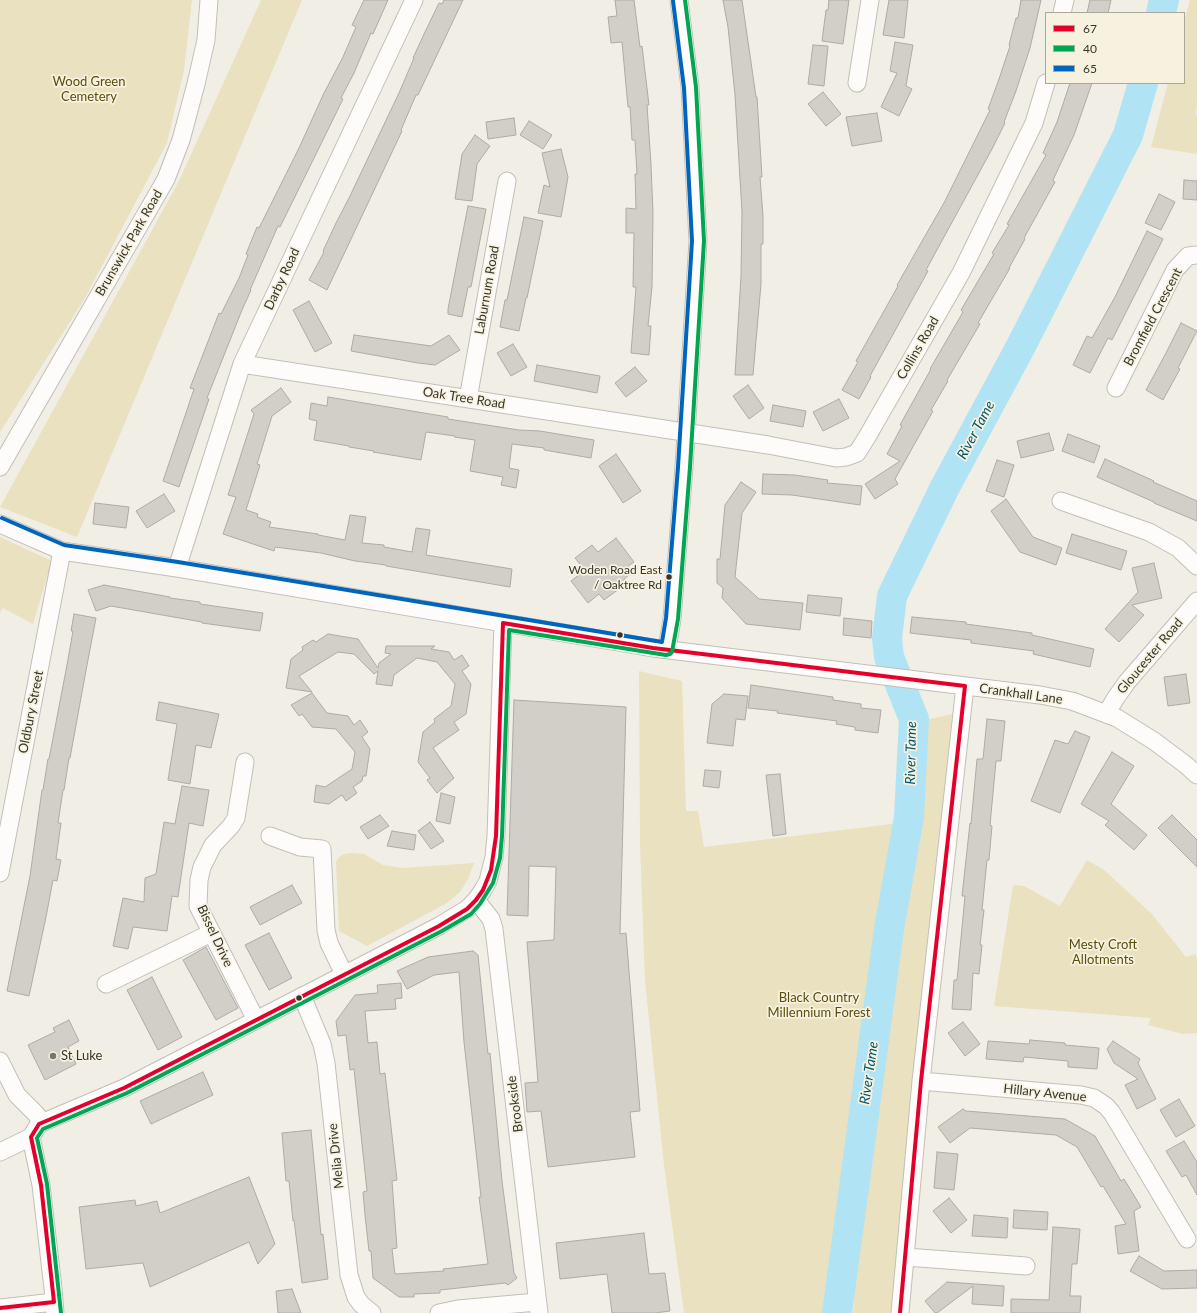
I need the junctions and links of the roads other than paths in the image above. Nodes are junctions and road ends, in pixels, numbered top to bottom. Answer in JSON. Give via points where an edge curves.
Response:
{"nodes":[{"id":1,"x":209,"y":0,"type":"edge"},
{"id":2,"x":414,"y":0,"type":"edge"},
{"id":3,"x":679,"y":0,"type":"edge"},
{"id":4,"x":870,"y":0,"type":"edge"},
{"id":5,"x":1065,"y":0,"type":"edge"},
{"id":6,"x":1062,"y":12,"type":"edge"},
{"id":7,"x":857,"y":83,"type":"dead end"},
{"id":8,"x":1046,"y":84,"type":"edge"},
{"id":9,"x":507,"y":181,"type":"dead end"},
{"id":10,"x":1197,"y":255,"type":"edge"},
{"id":11,"x":242,"y":364,"type":"junction"},
{"id":12,"x":1116,"y":388,"type":"dead end"},
{"id":13,"x":468,"y":399,"type":"junction"},
{"id":14,"x":685,"y":433,"type":"junction"},
{"id":15,"x":0,"y":467,"type":"edge"},
{"id":16,"x":1062,"y":501,"type":"dead end"},
{"id":17,"x":0,"y":524,"type":"edge"},
{"id":18,"x":62,"y":551,"type":"junction"},
{"id":19,"x":1197,"y":566,"type":"edge"},
{"id":20,"x":177,"y":568,"type":"junction"},
{"id":21,"x":1197,"y":601,"type":"edge"},
{"id":22,"x":503,"y":623,"type":"junction"},
{"id":23,"x":667,"y":649,"type":"junction"},
{"id":24,"x":965,"y":686,"type":"junction"},
{"id":25,"x":1107,"y":713,"type":"junction"},
{"id":26,"x":245,"y":762,"type":"dead end"},
{"id":27,"x":1197,"y":775,"type":"edge"},
{"id":28,"x":270,"y":836,"type":"dead end"},
{"id":29,"x":0,"y":873,"type":"edge"},
{"id":30,"x":476,"y":900,"type":"junction"},
{"id":31,"x":211,"y":933,"type":"junction"},
{"id":32,"x":344,"y":974,"type":"junction"},
{"id":33,"x":106,"y":984,"type":"dead end"},
{"id":34,"x":302,"y":996,"type":"junction"},
{"id":35,"x":256,"y":1020,"type":"junction"},
{"id":36,"x":0,"y":1061,"type":"edge"},
{"id":37,"x":921,"y":1081,"type":"junction"},
{"id":38,"x":42,"y":1122,"type":"junction"},
{"id":39,"x":31,"y":1137,"type":"junction"},
{"id":40,"x":0,"y":1152,"type":"edge"},
{"id":41,"x":1188,"y":1239,"type":"dead end"},
{"id":42,"x":906,"y":1257,"type":"junction"},
{"id":43,"x":1026,"y":1266,"type":"dead end"},
{"id":44,"x":54,"y":1307,"type":"edge"},
{"id":45,"x":0,"y":1308,"type":"edge"},
{"id":46,"x":538,"y":1308,"type":"edge"},
{"id":47,"x":372,"y":1313,"type":"edge"},
{"id":48,"x":439,"y":1313,"type":"edge"},
{"id":49,"x":900,"y":1313,"type":"edge"}],
"edges":[{"from":1,"to":15,"type":"street","name":"Brunswick Park Road","via":[[206,40],[196,84],[181,140],[166,179]]},
{"from":2,"to":11,"type":"street","name":"Darby Road"},
{"from":3,"to":14,"type":"street","via":[[690,87],[698,241]]},
{"from":4,"to":7,"type":"street"},
{"from":5,"to":6,"type":"street"},
{"from":8,"to":14,"type":"street","name":"Collins Road","via":[[1034,123],[961,273],[857,453],[836,458]]},
{"from":9,"to":13,"type":"street","name":"Laburnum Road"},
{"from":10,"to":12,"type":"street","name":"Bromfield Crescent","via":[[1188,256],[1175,270]]},
{"from":11,"to":13,"type":"street","name":"Oak Tree Road"},
{"from":11,"to":20,"type":"street","name":"Darby Road"},
{"from":13,"to":14,"type":"street","name":"Oak Tree Road"},
{"from":14,"to":23,"type":"street","via":[[672,619]]},
{"from":16,"to":19,"type":"street","via":[[1149,532],[1178,548]]},
{"from":17,"to":18,"type":"street","name":"Crankhall Lane"},
{"from":18,"to":20,"type":"street","name":"Crankhall Lane"},
{"from":18,"to":29,"type":"street","name":"Oldbury Street"},
{"from":20,"to":22,"type":"street","name":"Crankhall Lane"},
{"from":21,"to":25,"type":"street","name":"Gloucester Road","via":[[1127,682]]},
{"from":22,"to":23,"type":"street","name":"Crankhall Lane"},
{"from":22,"to":30,"type":"street","via":[[494,857],[488,881]]},
{"from":23,"to":24,"type":"street","name":"Crankhall Lane"},
{"from":24,"to":25,"type":"street","name":"Crankhall Lane","via":[[1072,701]]},
{"from":24,"to":37,"type":"street"},
{"from":25,"to":27,"type":"street","name":"Crankhall Lane","via":[[1154,741]]},
{"from":26,"to":31,"type":"street","name":"Bissel Drive","via":[[236,818],[214,845],[202,867],[199,880],[198,906]]},
{"from":28,"to":32,"type":"street","via":[[300,847],[322,849],[326,930],[329,943]]},
{"from":30,"to":32,"type":"street","via":[[467,909],[439,926]]},
{"from":30,"to":46,"type":"street","name":"Brookside","via":[[491,919],[494,929]]},
{"from":31,"to":33,"type":"street"},
{"from":31,"to":35,"type":"street","name":"Bissel Drive"},
{"from":32,"to":34,"type":"street"},
{"from":34,"to":35,"type":"street"},
{"from":34,"to":47,"type":"street","name":"Melia Drive","via":[[322,1044],[326,1063],[349,1275],[356,1297]]},
{"from":35,"to":38,"type":"street","via":[[124,1088]]},
{"from":36,"to":38,"type":"street","via":[[18,1095]]},
{"from":37,"to":41,"type":"street","name":"Hillary Avenue","via":[[1094,1098],[1112,1113]]},
{"from":37,"to":42,"type":"street"},
{"from":38,"to":39,"type":"street"},
{"from":39,"to":40,"type":"street"},
{"from":39,"to":44,"type":"street","via":[[41,1185]]},
{"from":42,"to":43,"type":"street"},
{"from":42,"to":49,"type":"street"},
{"from":44,"to":45,"type":"street"},
{"from":46,"to":48,"type":"street","via":[[458,1309]]}]}
